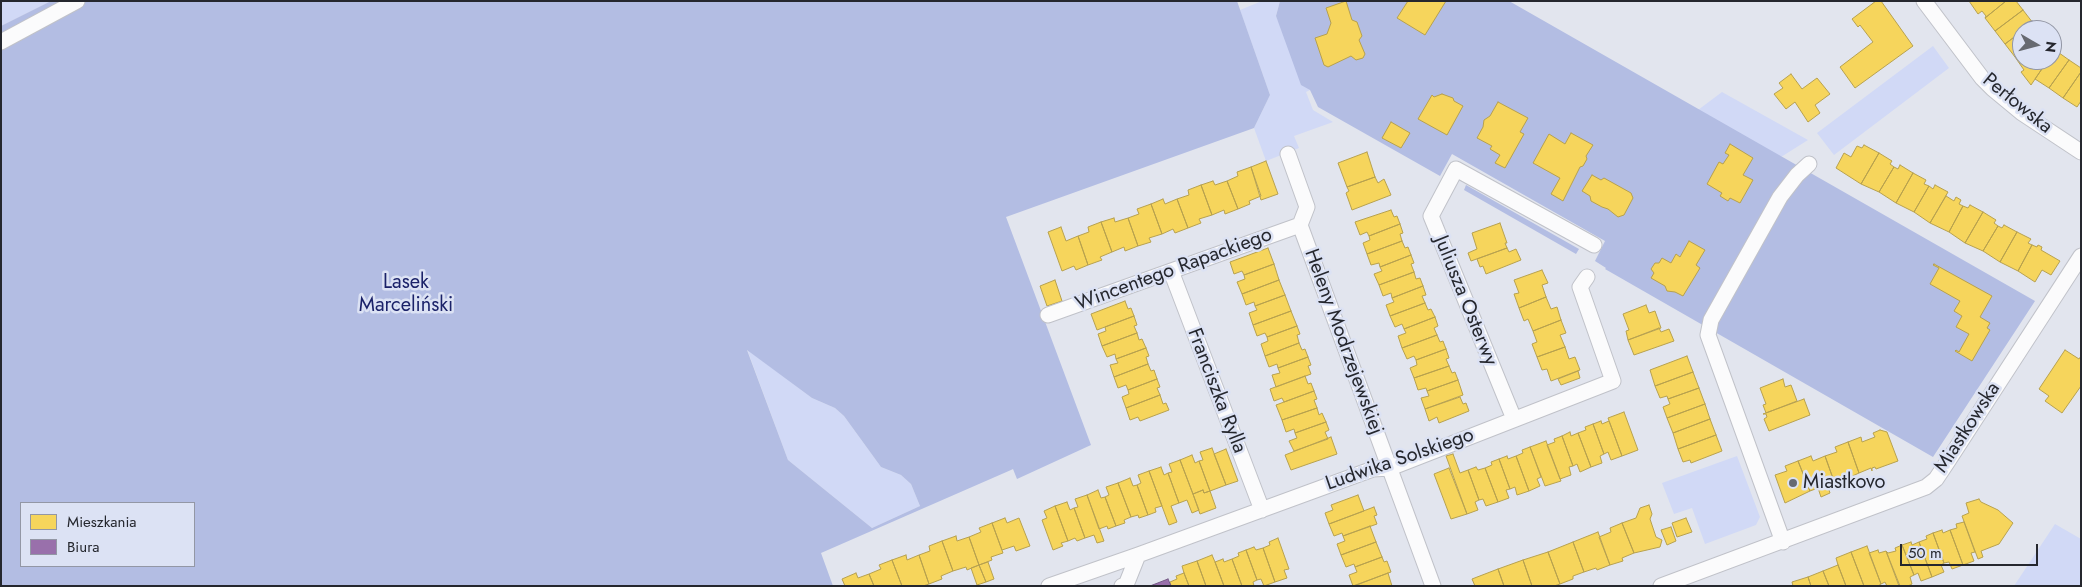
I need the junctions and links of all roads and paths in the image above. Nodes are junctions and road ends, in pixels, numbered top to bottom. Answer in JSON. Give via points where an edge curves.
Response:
{"nodes":[{"id":1,"x":77,"y":1,"type":"edge"},
{"id":2,"x":1924,"y":1,"type":"edge"},
{"id":3,"x":1,"y":42,"type":"edge"},
{"id":4,"x":2081,"y":152,"type":"edge"},
{"id":5,"x":1288,"y":154,"type":"dead end"},
{"id":6,"x":1809,"y":164,"type":"dead end"},
{"id":7,"x":1300,"y":225,"type":"junction"},
{"id":8,"x":1594,"y":246,"type":"dead end"},
{"id":9,"x":2081,"y":256,"type":"edge"},
{"id":10,"x":1171,"y":271,"type":"junction"},
{"id":11,"x":1587,"y":277,"type":"dead end"},
{"id":12,"x":1048,"y":316,"type":"dead end"},
{"id":13,"x":1514,"y":419,"type":"junction"},
{"id":14,"x":1390,"y":468,"type":"junction"},
{"id":15,"x":1262,"y":510,"type":"junction"},
{"id":16,"x":1783,"y":542,"type":"junction"},
{"id":17,"x":1138,"y":555,"type":"junction"},
{"id":18,"x":1048,"y":586,"type":"edge"},
{"id":19,"x":1122,"y":586,"type":"edge"},
{"id":20,"x":1433,"y":586,"type":"edge"},
{"id":21,"x":1661,"y":586,"type":"edge"}],
"edges":[{"from":1,"to":3,"type":"street"},
{"from":2,"to":4,"type":"street","name":"Perłowska","via":[[1993,89]]},
{"from":5,"to":7,"type":"street","name":"Heleny Modrzejewskiej","via":[[1307,207]]},
{"from":6,"to":16,"type":"street","via":[[1780,197],[1711,320],[1708,335]]},
{"from":7,"to":10,"type":"street","name":"Wincentego Rapackiego"},
{"from":7,"to":14,"type":"street","name":"Heleny Modrzejewskiej"},
{"from":8,"to":13,"type":"street","name":"Juliusza Osterwy","via":[[1456,169],[1431,216]]},
{"from":9,"to":16,"type":"street","name":"Miastkowska","via":[[1936,479],[1926,487]]},
{"from":10,"to":12,"type":"street","name":"Wincentego Rapackiego"},
{"from":10,"to":15,"type":"street","name":"Franciszka Rylla"},
{"from":11,"to":13,"type":"street","name":"Ludwika Solskiego","via":[[1580,287],[1613,382]]},
{"from":13,"to":14,"type":"street","name":"Ludwika Solskiego"},
{"from":14,"to":15,"type":"street","name":"Ludwika Solskiego","via":[[1373,469]]},
{"from":14,"to":20,"type":"street","name":"Heleny Modrzejewskiej"},
{"from":15,"to":17,"type":"street","name":"Ludwika Solskiego"},
{"from":16,"to":21,"type":"street","name":"Miastkowska"},
{"from":17,"to":18,"type":"street","name":"Ludwika Solskiego"},
{"from":17,"to":19,"type":"street","via":[[1126,584]]}]}
